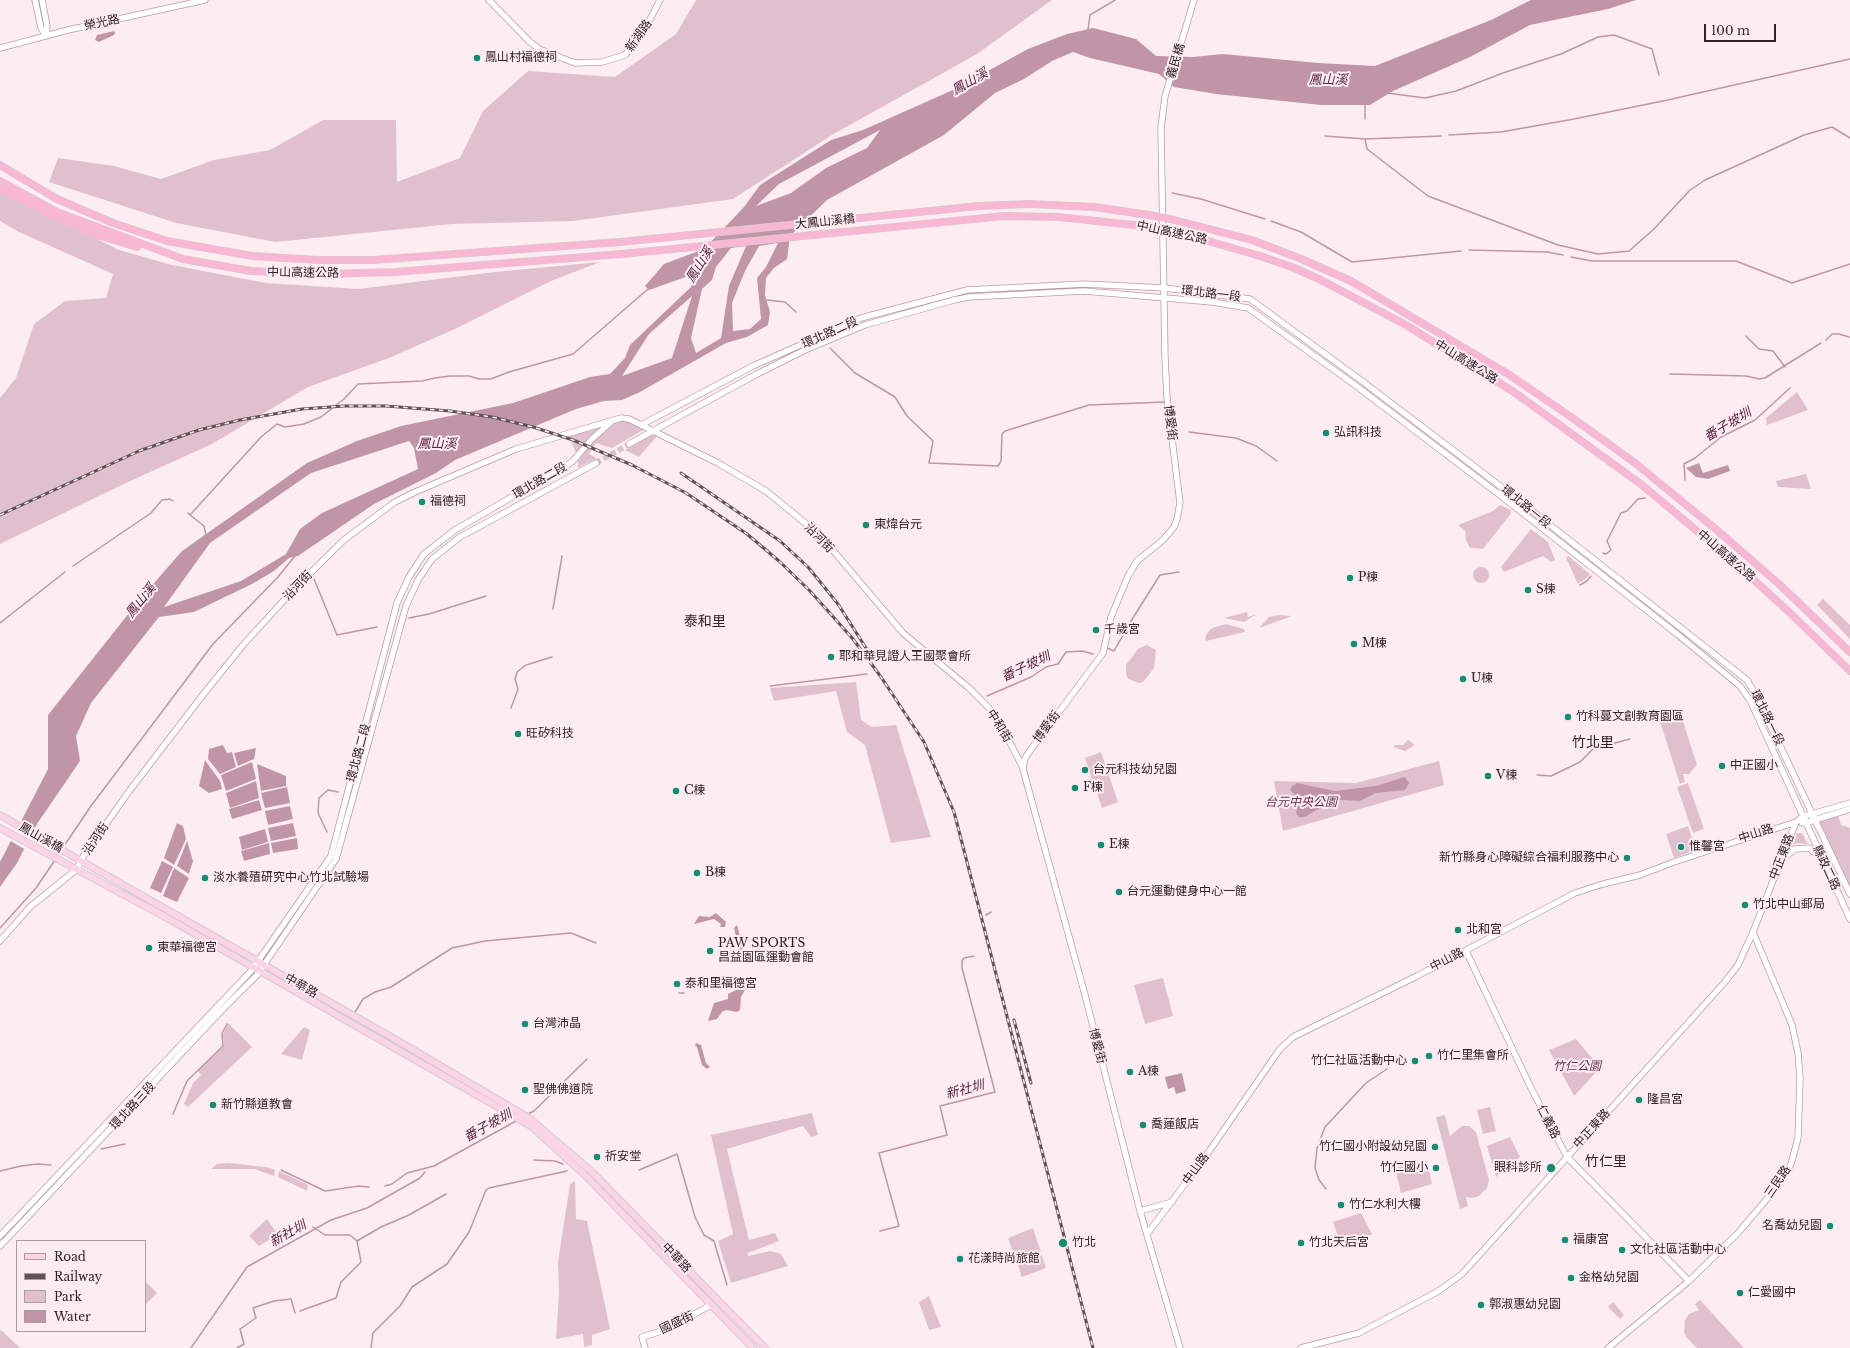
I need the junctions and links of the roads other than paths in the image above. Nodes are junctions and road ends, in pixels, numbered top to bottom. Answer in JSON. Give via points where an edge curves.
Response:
{"nodes":[{"id":1,"x":35,"y":0,"type":"edge"},
{"id":2,"x":42,"y":0,"type":"edge"},
{"id":3,"x":205,"y":0,"type":"edge"},
{"id":4,"x":490,"y":0,"type":"edge"},
{"id":5,"x":660,"y":0,"type":"edge"},
{"id":6,"x":1194,"y":0,"type":"edge"},
{"id":7,"x":46,"y":36,"type":"junction"},
{"id":8,"x":0,"y":48,"type":"edge"},
{"id":9,"x":1161,"y":122,"type":"joint"},
{"id":10,"x":0,"y":164,"type":"edge"},
{"id":11,"x":0,"y":181,"type":"edge"},
{"id":12,"x":0,"y":189,"type":"edge"},
{"id":13,"x":1029,"y":204,"type":"joint"},
{"id":14,"x":1004,"y":216,"type":"joint"},
{"id":15,"x":620,"y":242,"type":"joint"},
{"id":16,"x":622,"y":254,"type":"joint"},
{"id":17,"x":183,"y":259,"type":"junction"},
{"id":18,"x":1165,"y":288,"type":"junction"},
{"id":19,"x":1165,"y":298,"type":"junction"},
{"id":20,"x":611,"y":421,"type":"junction"},
{"id":21,"x":640,"y":425,"type":"junction"},
{"id":22,"x":652,"y":431,"type":"junction"},
{"id":23,"x":629,"y":444,"type":"tunnel mouth"},
{"id":24,"x":596,"y":463,"type":"tunnel mouth"},
{"id":25,"x":1850,"y":652,"type":"edge"},
{"id":26,"x":1850,"y":671,"type":"edge"},
{"id":27,"x":969,"y":688,"type":"joint"},
{"id":28,"x":1023,"y":769,"type":"junction"},
{"id":29,"x":1850,"y":803,"type":"edge"},
{"id":30,"x":1850,"y":809,"type":"edge"},
{"id":31,"x":0,"y":815,"type":"edge"},
{"id":32,"x":1802,"y":817,"type":"junction"},
{"id":33,"x":1814,"y":817,"type":"junction"},
{"id":34,"x":1796,"y":822,"type":"junction"},
{"id":35,"x":1805,"y":823,"type":"junction"},
{"id":36,"x":0,"y":828,"type":"edge"},
{"id":37,"x":1822,"y":858,"type":"junction"},
{"id":38,"x":1782,"y":859,"type":"junction"},
{"id":39,"x":82,"y":861,"type":"junction"},
{"id":40,"x":77,"y":869,"type":"junction"},
{"id":41,"x":1850,"y":894,"type":"edge"},
{"id":42,"x":1850,"y":919,"type":"edge"},
{"id":43,"x":1753,"y":932,"type":"junction"},
{"id":44,"x":0,"y":941,"type":"edge"},
{"id":45,"x":1466,"y":951,"type":"junction"},
{"id":46,"x":261,"y":963,"type":"junction"},
{"id":47,"x":256,"y":970,"type":"junction"},
{"id":48,"x":517,"y":1114,"type":"junction"},
{"id":49,"x":527,"y":1120,"type":"junction"},
{"id":50,"x":1567,"y":1157,"type":"junction"},
{"id":51,"x":1172,"y":1202,"type":"junction"},
{"id":52,"x":1140,"y":1211,"type":"junction"},
{"id":53,"x":1147,"y":1234,"type":"junction"},
{"id":54,"x":0,"y":1236,"type":"edge"},
{"id":55,"x":0,"y":1246,"type":"edge"},
{"id":56,"x":1689,"y":1281,"type":"junction"},
{"id":57,"x":711,"y":1305,"type":"junction"},
{"id":58,"x":645,"y":1348,"type":"edge"},
{"id":59,"x":753,"y":1348,"type":"edge"},
{"id":60,"x":765,"y":1348,"type":"edge"},
{"id":61,"x":1180,"y":1348,"type":"edge"},
{"id":62,"x":1301,"y":1348,"type":"edge"},
{"id":63,"x":1608,"y":1348,"type":"edge"}],
"edges":[{"from":1,"to":7,"type":"street","via":[[40,28]]},
{"from":2,"to":7,"type":"street","via":[[47,26]]},
{"from":3,"to":7,"type":"street","name":"榮光路"},
{"from":4,"to":5,"type":"street","name":"新湖路","via":[[539,49],[575,63],[602,62],[625,55],[643,33]]},
{"from":6,"to":9,"type":"street","name":"義民橋","via":[[1165,96]]},
{"from":7,"to":8,"type":"street","name":"榮光路"},
{"from":9,"to":18,"type":"street","name":"博愛街"},
{"from":10,"to":15,"type":"highway","name":"中山高速公路","via":[[57,199],[113,223],[167,241],[252,256],[373,260]]},
{"from":11,"to":17,"type":"highway","name":"中山高速公路","via":[[58,212]]},
{"from":12,"to":17,"type":"highway","via":[[97,235]]},
{"from":13,"to":15,"type":"highway","name":"大鳳山溪橋","via":[[979,206]]},
{"from":13,"to":25,"type":"highway","name":"中山高速公路","bridge":true,"via":[[1094,207],[1170,218],[1252,240],[1351,281],[1508,374],[1635,463],[1779,584]]},
{"from":14,"to":16,"type":"highway","name":"大鳳山溪橋"},
{"from":14,"to":26,"type":"highway","name":"中山高速公路","bridge":true,"via":[[1059,216],[1170,230],[1253,253],[1292,267],[1406,325],[1514,392],[1642,485],[1772,596]]},
{"from":16,"to":17,"type":"highway","name":"中山高速公路","via":[[395,272],[323,274],[251,271]]},
{"from":18,"to":19,"type":"street","name":"博愛街"},
{"from":18,"to":21,"type":"street","name":"環北路二段","via":[[1084,284],[967,290],[861,318],[753,366]]},
{"from":18,"to":33,"type":"street","name":"環北路一段","via":[[1250,299],[1512,495],[1747,680]]},
{"from":19,"to":22,"type":"street","name":"環北路二段","via":[[1084,291],[968,297],[954,300],[864,325],[822,343],[757,374]]},
{"from":19,"to":28,"type":"street","name":"博愛街","via":[[1167,398],[1180,503],[1177,519],[1163,540],[1137,561],[1128,576],[1112,617],[1103,653],[1025,758]]},
{"from":19,"to":32,"type":"street","name":"環北路一段","via":[[1248,308],[1355,384],[1680,636],[1746,693]]},
{"from":20,"to":21,"type":"street","via":[[630,419]]},
{"from":20,"to":39,"type":"street","name":"沿河街","via":[[516,449],[415,492],[395,502],[345,539],[292,591],[214,681],[130,790]]},
{"from":20,"to":46,"type":"street","name":"環北路二段","via":[[572,462],[455,530],[424,554],[409,577],[398,603],[331,856]]},
{"from":21,"to":22,"type":"street","name":"沿河街"},
{"from":22,"to":23,"type":"street","name":"環北路二段"},
{"from":22,"to":27,"type":"street","name":"沿河街","via":[[718,463],[766,492],[820,535],[903,633]]},
{"from":24,"to":46,"type":"street","name":"環北路二段","via":[[460,537],[432,558],[406,606],[336,859]]},
{"from":27,"to":28,"type":"street","name":"中和街","via":[[1001,725]]},
{"from":28,"to":52,"type":"street","name":"博愛街","via":[[1085,995]]},
{"from":29,"to":33,"type":"street","name":"中山路"},
{"from":30,"to":33,"type":"street","name":"中山路"},
{"from":31,"to":39,"type":"main road","name":"鳳山溪橋"},
{"from":32,"to":33,"type":"street","name":"中山路"},
{"from":32,"to":34,"type":"street","name":"中山路"},
{"from":32,"to":35,"type":"street","name":"縣政二路"},
{"from":33,"to":35,"type":"street","name":"中山路"},
{"from":33,"to":41,"type":"street","name":"縣政二路"},
{"from":34,"to":35,"type":"street","name":"中山路"},
{"from":34,"to":38,"type":"street","name":"中正東路"},
{"from":34,"to":45,"type":"street","name":"中山路","via":[[1640,875],[1575,893]]},
{"from":35,"to":37,"type":"street","name":"縣政二路"},
{"from":36,"to":40,"type":"main road","name":"鳳山溪橋"},
{"from":37,"to":38,"type":"street","via":[[1810,848],[1795,849]]},
{"from":37,"to":42,"type":"street","name":"縣政二路"},
{"from":38,"to":43,"type":"street","name":"中正東路"},
{"from":39,"to":40,"type":"street","name":"沿河街"},
{"from":39,"to":46,"type":"main road","name":"中華路"},
{"from":40,"to":44,"type":"street","name":"沿河街","via":[[30,907]]},
{"from":40,"to":47,"type":"main road","name":"中華路"},
{"from":43,"to":50,"type":"street","name":"中正東路","via":[[1738,965],[1724,983]]},
{"from":43,"to":56,"type":"street","name":"三民路","via":[[1792,1025],[1800,1078],[1798,1138],[1791,1164],[1778,1186],[1738,1233]]},
{"from":45,"to":50,"type":"street","name":"仁義路","via":[[1530,1088]]},
{"from":45,"to":51,"type":"street","name":"中山路","via":[[1293,1037],[1280,1049]]},
{"from":46,"to":47,"type":"street","name":"環北路三段"},
{"from":46,"to":48,"type":"main road","name":"中華路"},
{"from":47,"to":48,"type":"main road","name":"中華路"},
{"from":47,"to":54,"type":"street","name":"環北路三段"},
{"from":47,"to":55,"type":"street","name":"環北路三段"},
{"from":48,"to":49,"type":"main road"},
{"from":49,"to":57,"type":"main road","name":"中華路","via":[[582,1172]]},
{"from":49,"to":60,"type":"main road","name":"中華路","via":[[587,1167]]},
{"from":50,"to":56,"type":"street","name":"仁義路"},
{"from":50,"to":62,"type":"street","name":"中正東路","via":[[1462,1274],[1450,1284],[1358,1333]]},
{"from":51,"to":52,"type":"street"},
{"from":51,"to":53,"type":"street","name":"中山路"},
{"from":52,"to":53,"type":"street","name":"博愛街"},
{"from":53,"to":61,"type":"street","name":"博愛街"},
{"from":56,"to":63,"type":"street","name":"三民路"},
{"from":57,"to":58,"type":"street","name":"國盛街","via":[[665,1330],[642,1337]]},
{"from":57,"to":59,"type":"main road","name":"中華路"}]}
